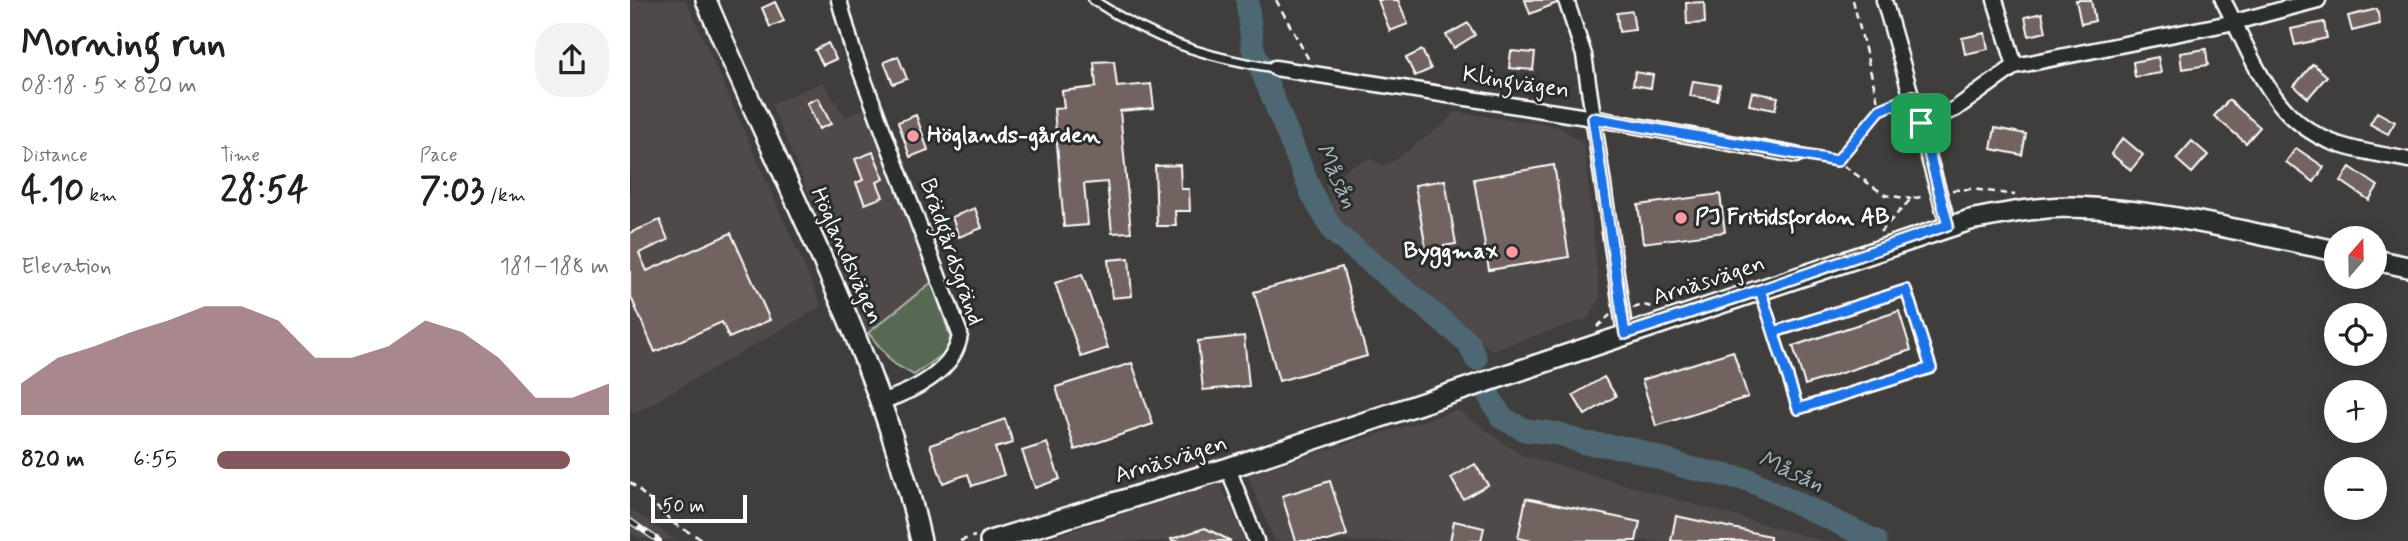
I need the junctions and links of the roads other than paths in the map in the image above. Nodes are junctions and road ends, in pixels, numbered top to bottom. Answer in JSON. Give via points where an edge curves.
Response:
{"nodes":[{"id":1,"x":706,"y":0,"type":"edge"},
{"id":2,"x":839,"y":0,"type":"edge"},
{"id":3,"x":1093,"y":0,"type":"edge"},
{"id":4,"x":1566,"y":0,"type":"edge"},
{"id":5,"x":1884,"y":0,"type":"edge"},
{"id":6,"x":1995,"y":0,"type":"edge"},
{"id":7,"x":2223,"y":0,"type":"edge"},
{"id":8,"x":2318,"y":0,"type":"edge"},
{"id":9,"x":2235,"y":22,"type":"junction"},
{"id":10,"x":2015,"y":66,"type":"junction"},
{"id":11,"x":1275,"y":68,"type":"joint"},
{"id":12,"x":1593,"y":118,"type":"junction"},
{"id":13,"x":1921,"y":123,"type":"junction"},
{"id":14,"x":1796,"y":155,"type":"road end"},
{"id":15,"x":2408,"y":160,"type":"edge"},
{"id":16,"x":1948,"y":225,"type":"junction"},
{"id":17,"x":2324,"y":249,"type":"edge"},
{"id":18,"x":2387,"y":263,"type":"edge"},
{"id":19,"x":2408,"y":267,"type":"edge"},
{"id":20,"x":1760,"y":290,"type":"junction"},
{"id":21,"x":1774,"y":332,"type":"junction"},
{"id":22,"x":1625,"y":334,"type":"junction"},
{"id":23,"x":880,"y":402,"type":"junction"},
{"id":24,"x":1228,"y":468,"type":"junction"},
{"id":25,"x":920,"y":541,"type":"edge"},
{"id":26,"x":990,"y":541,"type":"edge"},
{"id":27,"x":1256,"y":541,"type":"edge"}],
"edges":[{"from":1,"to":23,"type":"street","name":"Höglandsvägen","via":[[853,327]]},
{"from":2,"to":23,"type":"street","name":"Brädgårdsgränd","via":[[853,51],[960,334],[959,348],[943,368],[901,395]]},
{"from":3,"to":11,"type":"lane","name":"Klingvägen","via":[[1124,21],[1183,49]]},
{"from":4,"to":12,"type":"street","via":[[1584,55]]},
{"from":5,"to":13,"type":"street"},
{"from":6,"to":10,"type":"street"},
{"from":7,"to":9,"type":"street"},
{"from":8,"to":9,"type":"street"},
{"from":9,"to":10,"type":"street"},
{"from":9,"to":15,"type":"street","via":[[2269,90],[2287,115],[2340,145]]},
{"from":10,"to":13,"type":"street","via":[[1955,109]]},
{"from":11,"to":12,"type":"street","name":"Klingvägen"},
{"from":12,"to":14,"type":"street","name":"Klingvägen"},
{"from":12,"to":22,"type":"street"},
{"from":13,"to":16,"type":"street"},
{"from":16,"to":17,"type":"street","name":"Arnäsvägen","via":[[2019,211],[2071,207],[2165,218]]},
{"from":16,"to":20,"type":"street","name":"Arnäsvägen"},
{"from":18,"to":19,"type":"street"},
{"from":20,"to":21,"type":"lane"},
{"from":20,"to":22,"type":"street","name":"Arnäsvägen"},
{"from":21,"to":21,"type":"lane","via":[[1798,409],[1931,368],[1906,290]]},
{"from":22,"to":24,"type":"street","name":"Arnäsvägen"},
{"from":23,"to":25,"type":"street","name":"Höglandsvägen"},
{"from":24,"to":26,"type":"street","name":"Arnäsvägen"},
{"from":24,"to":27,"type":"street"}]}
